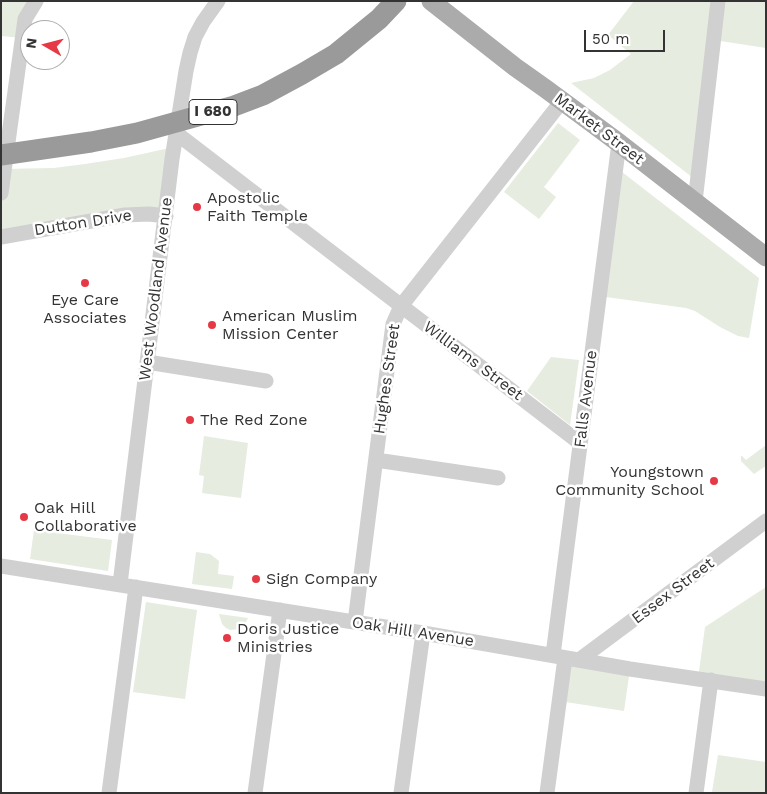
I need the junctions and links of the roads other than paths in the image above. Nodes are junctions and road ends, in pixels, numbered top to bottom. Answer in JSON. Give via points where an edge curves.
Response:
{"nodes":[{"id":1,"x":36,"y":1,"type":"edge"},
{"id":2,"x":218,"y":1,"type":"edge"},
{"id":3,"x":396,"y":1,"type":"edge"},
{"id":4,"x":718,"y":1,"type":"edge"},
{"id":5,"x":435,"y":5,"type":"edge"},
{"id":6,"x":562,"y":101,"type":"junction"},
{"id":7,"x":176,"y":133,"type":"junction"},
{"id":8,"x":619,"y":143,"type":"junction"},
{"id":9,"x":1,"y":155,"type":"edge"},
{"id":10,"x":2,"y":188,"type":"edge"},
{"id":11,"x":695,"y":202,"type":"junction"},
{"id":12,"x":166,"y":216,"type":"junction"},
{"id":13,"x":1,"y":236,"type":"edge"},
{"id":14,"x":766,"y":257,"type":"edge"},
{"id":15,"x":401,"y":306,"type":"junction"},
{"id":16,"x":147,"y":362,"type":"junction"},
{"id":17,"x":266,"y":381,"type":"dead end"},
{"id":18,"x":580,"y":443,"type":"junction"},
{"id":19,"x":376,"y":460,"type":"junction"},
{"id":20,"x":498,"y":478,"type":"dead end"},
{"id":21,"x":766,"y":521,"type":"edge"},
{"id":22,"x":1,"y":566,"type":"edge"},
{"id":23,"x":120,"y":584,"type":"junction"},
{"id":24,"x":136,"y":587,"type":"junction"},
{"id":25,"x":280,"y":610,"type":"junction"},
{"id":26,"x":355,"y":622,"type":"junction"},
{"id":27,"x":423,"y":633,"type":"junction"},
{"id":28,"x":566,"y":658,"type":"junction"},
{"id":29,"x":711,"y":680,"type":"junction"},
{"id":30,"x":766,"y":689,"type":"edge"},
{"id":31,"x":109,"y":793,"type":"edge"},
{"id":32,"x":255,"y":793,"type":"edge"},
{"id":33,"x":401,"y":793,"type":"edge"},
{"id":34,"x":547,"y":793,"type":"edge"},
{"id":35,"x":696,"y":793,"type":"edge"}],
"edges":[{"from":1,"to":10,"type":"street","via":[[25,19]]},
{"from":2,"to":7,"type":"street","name":"West Woodland Avenue","via":[[203,22],[190,53]]},
{"from":3,"to":9,"type":"highway","number":"I 680","via":[[336,54],[263,95],[137,133]]},
{"from":4,"to":11,"type":"street"},
{"from":5,"to":6,"type":"main road","name":"Market Street"},
{"from":6,"to":8,"type":"main road","name":"Market Street"},
{"from":6,"to":15,"type":"street","name":"Hughes Street"},
{"from":7,"to":12,"type":"street","name":"West Woodland Avenue"},
{"from":7,"to":15,"type":"street","name":"Williams Street"},
{"from":8,"to":11,"type":"main road","name":"Market Street"},
{"from":8,"to":18,"type":"street","name":"Falls Avenue"},
{"from":11,"to":14,"type":"main road","name":"Market Street"},
{"from":12,"to":13,"type":"street","name":"Dutton Drive","via":[[125,215]]},
{"from":12,"to":16,"type":"street","name":"West Woodland Avenue"},
{"from":15,"to":18,"type":"street","name":"Williams Street"},
{"from":15,"to":19,"type":"street","name":"Hughes Street","via":[[393,324]]},
{"from":16,"to":17,"type":"street"},
{"from":16,"to":23,"type":"street","name":"West Woodland Avenue"},
{"from":18,"to":28,"type":"street","name":"Falls Avenue"},
{"from":19,"to":20,"type":"street"},
{"from":19,"to":26,"type":"street","name":"Hughes Street"},
{"from":21,"to":28,"type":"street","name":"Essex Street"},
{"from":22,"to":23,"type":"street","name":"Oak Hill Avenue"},
{"from":23,"to":24,"type":"street","name":"Oak Hill Avenue"},
{"from":24,"to":25,"type":"street","name":"Oak Hill Avenue"},
{"from":24,"to":31,"type":"street"},
{"from":25,"to":26,"type":"street","name":"Oak Hill Avenue"},
{"from":25,"to":32,"type":"street"},
{"from":26,"to":27,"type":"street","name":"Oak Hill Avenue"},
{"from":27,"to":28,"type":"street","name":"Oak Hill Avenue"},
{"from":27,"to":33,"type":"street"},
{"from":28,"to":29,"type":"street","name":"Oak Hill Avenue"},
{"from":28,"to":34,"type":"street","name":"Falls Avenue"},
{"from":29,"to":30,"type":"street","name":"Oak Hill Avenue"},
{"from":29,"to":35,"type":"street"}]}
